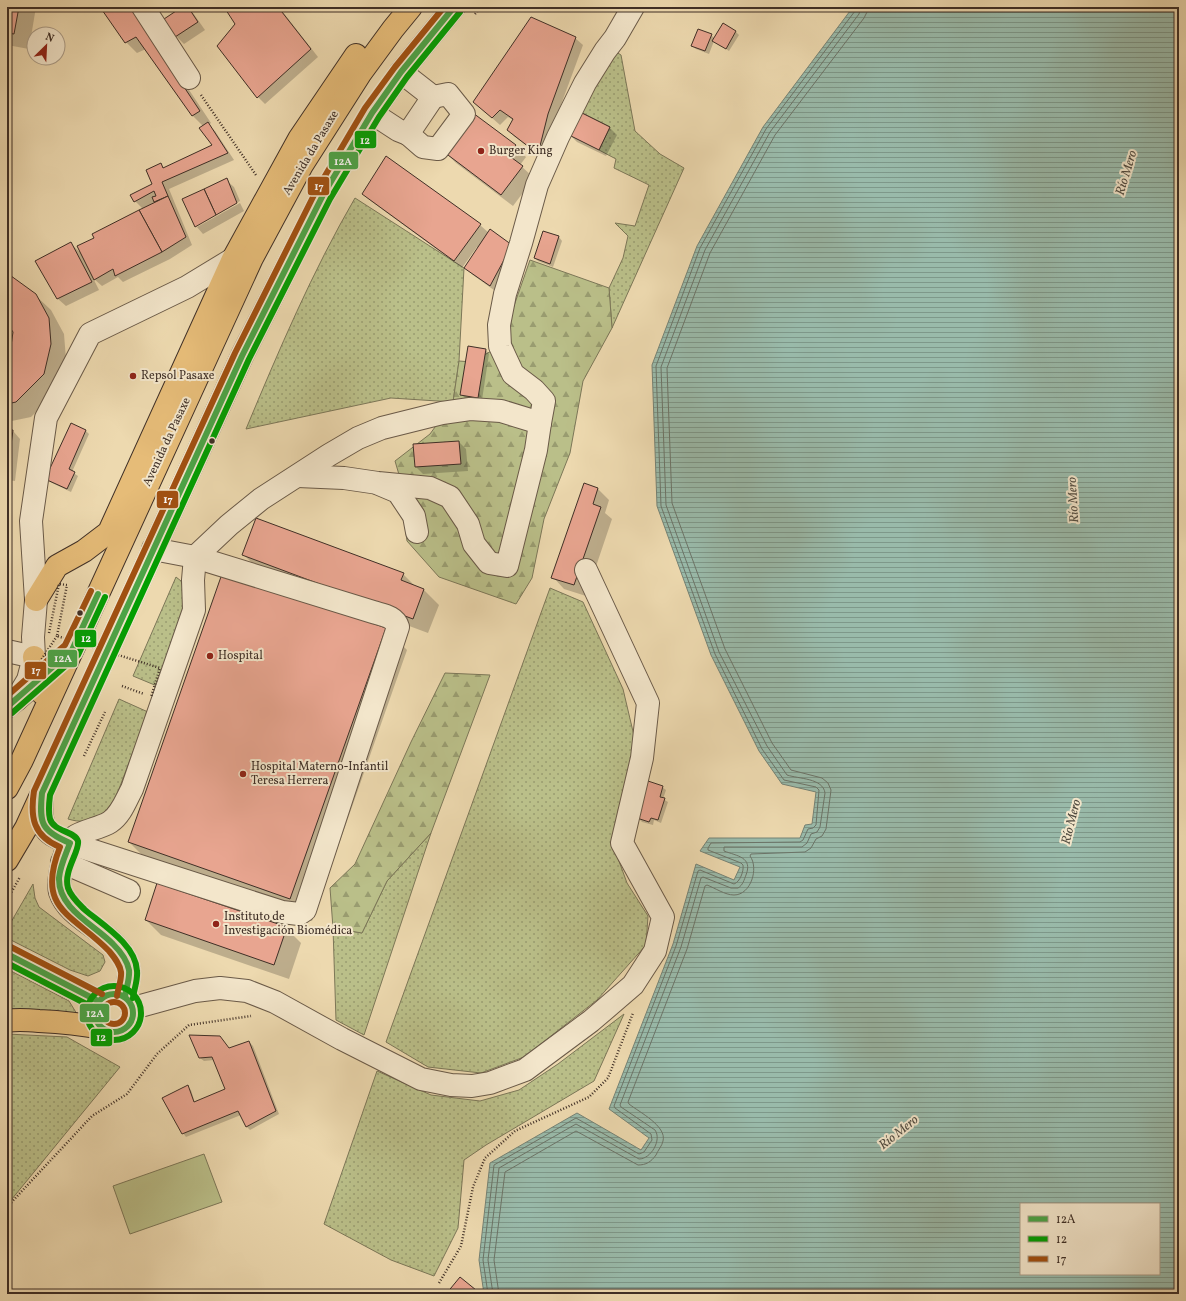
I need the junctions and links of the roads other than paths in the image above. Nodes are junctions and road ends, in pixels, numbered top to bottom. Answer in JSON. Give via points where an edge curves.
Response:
{"nodes":[{"id":1,"x":143,"y":7,"type":"edge"},
{"id":2,"x":392,"y":7,"type":"edge"},
{"id":3,"x":411,"y":7,"type":"edge"},
{"id":4,"x":633,"y":7,"type":"edge"},
{"id":5,"x":462,"y":13,"type":"edge"},
{"id":6,"x":401,"y":72,"type":"junction"},
{"id":7,"x":189,"y":78,"type":"road end"},
{"id":8,"x":433,"y":97,"type":"junction"},
{"id":9,"x":372,"y":113,"type":"junction"},
{"id":10,"x":408,"y":134,"type":"junction"},
{"id":11,"x":233,"y":259,"type":"junction"},
{"id":12,"x":540,"y":423,"type":"junction"},
{"id":13,"x":298,"y":476,"type":"junction"},
{"id":14,"x":378,"y":483,"type":"junction"},
{"id":15,"x":417,"y":532,"type":"dead end"},
{"id":16,"x":154,"y":549,"type":"junction"},
{"id":17,"x":195,"y":557,"type":"junction"},
{"id":18,"x":586,"y":570,"type":"dead end"},
{"id":19,"x":36,"y":600,"type":"junction"},
{"id":20,"x":7,"y":639,"type":"edge"},
{"id":21,"x":39,"y":642,"type":"junction"},
{"id":22,"x":65,"y":643,"type":"junction"},
{"id":23,"x":7,"y":651,"type":"edge"},
{"id":24,"x":38,"y":681,"type":"junction"},
{"id":25,"x":10,"y":707,"type":"edge"},
{"id":26,"x":46,"y":707,"type":"junction"},
{"id":27,"x":7,"y":788,"type":"edge"},
{"id":28,"x":42,"y":793,"type":"junction"},
{"id":29,"x":66,"y":853,"type":"junction"},
{"id":30,"x":7,"y":860,"type":"edge"},
{"id":31,"x":129,"y":891,"type":"dead end"},
{"id":32,"x":7,"y":954,"type":"edge"},
{"id":33,"x":98,"y":1001,"type":"junction"},
{"id":34,"x":129,"y":1002,"type":"junction"},
{"id":35,"x":7,"y":1021,"type":"edge"},
{"id":36,"x":102,"y":1028,"type":"junction"}],
"edges":[{"from":1,"to":7,"type":"street"},
{"from":2,"to":11,"type":"main road","via":[[298,140]]},
{"from":3,"to":22,"type":"main road","name":"Avenida da Pasaxe","via":[[360,74],[302,165],[252,258]]},
{"from":4,"to":12,"type":"street","via":[[584,83],[558,137],[537,185],[505,294],[499,325],[500,346],[513,374],[544,401]]},
{"from":5,"to":6,"type":"main road"},
{"from":6,"to":8,"type":"street"},
{"from":6,"to":9,"type":"main road"},
{"from":8,"to":10,"type":"street"},
{"from":8,"to":10,"type":"street","via":[[448,94],[464,114],[438,148],[423,147]]},
{"from":9,"to":10,"type":"street"},
{"from":9,"to":16,"type":"main road","via":[[323,195],[242,356]]},
{"from":11,"to":19,"type":"main road","via":[[109,532],[84,551],[57,566]]},
{"from":11,"to":19,"type":"street","via":[[187,287],[90,334],[46,418],[31,521]]},
{"from":12,"to":13,"type":"street","via":[[501,412],[470,409],[442,413],[382,428],[358,438]]},
{"from":12,"to":14,"type":"street","via":[[536,450],[507,566],[489,563],[474,544],[468,524],[450,497],[430,488]]},
{"from":13,"to":14,"type":"street","via":[[344,478]]},
{"from":13,"to":17,"type":"street","via":[[261,499]]},
{"from":14,"to":15,"type":"street","via":[[398,492],[414,516]]},
{"from":16,"to":17,"type":"street"},
{"from":16,"to":28,"type":"main road"},
{"from":17,"to":29,"type":"street","via":[[192,580],[194,610],[132,789],[119,813],[110,822],[74,837]]},
{"from":17,"to":29,"type":"street","via":[[373,612],[397,622],[398,627],[305,910],[299,914],[282,912]]},
{"from":18,"to":34,"type":"street","via":[[648,703],[642,758],[622,843],[663,917],[656,950],[633,985],[591,1021],[525,1070],[490,1083],[472,1086],[422,1079],[275,1002],[247,991],[220,988]]},
{"from":19,"to":21,"type":"street"},
{"from":20,"to":21,"type":"street"},
{"from":21,"to":23,"type":"street"},
{"from":21,"to":24,"type":"main road"},
{"from":21,"to":25,"type":"street","via":[[28,680]]},
{"from":22,"to":24,"type":"main road"},
{"from":22,"to":26,"type":"main road","name":"Avenida da Pasaxe"},
{"from":24,"to":25,"type":"main road"},
{"from":24,"to":26,"type":"main road"},
{"from":26,"to":27,"type":"main road","name":"Avenida da Pasaxe"},
{"from":28,"to":29,"type":"street","via":[[43,825]]},
{"from":28,"to":30,"type":"main road","via":[[26,828]]},
{"from":29,"to":31,"type":"street"},
{"from":29,"to":34,"type":"street","via":[[60,872],[60,891],[68,904],[121,951],[129,971]]},
{"from":32,"to":33,"type":"street"},
{"from":33,"to":34,"type":"street","via":[[102,997],[114,994]]},
{"from":33,"to":36,"type":"street","via":[[95,1018]]},
{"from":34,"to":36,"type":"street","via":[[134,1014],[130,1026],[113,1033]]},
{"from":35,"to":36,"type":"main road","via":[[56,1022]]}]}
